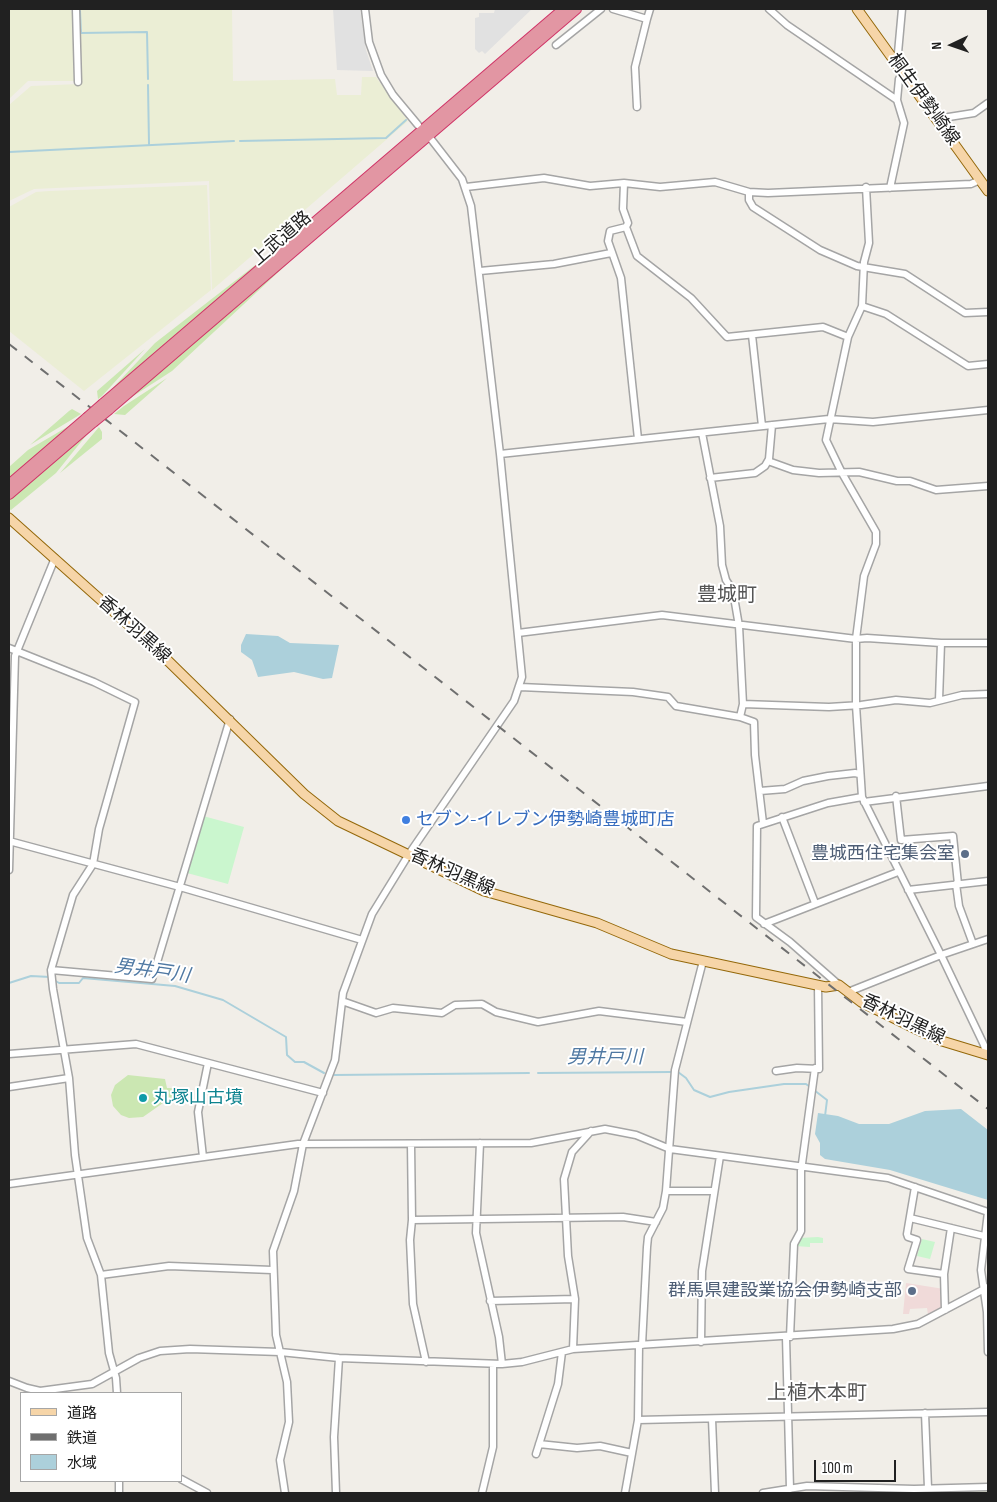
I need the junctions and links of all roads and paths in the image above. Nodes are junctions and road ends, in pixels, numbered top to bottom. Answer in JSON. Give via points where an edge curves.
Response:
{"nodes":[{"id":1,"x":76,"y":9,"type":"edge"},
{"id":2,"x":365,"y":9,"type":"edge"},
{"id":3,"x":556,"y":9,"type":"edge"},
{"id":4,"x":564,"y":9,"type":"edge"},
{"id":5,"x":576,"y":9,"type":"edge"},
{"id":6,"x":584,"y":9,"type":"edge"},
{"id":7,"x":601,"y":9,"type":"edge"},
{"id":8,"x":613,"y":9,"type":"edge"},
{"id":9,"x":650,"y":9,"type":"edge"},
{"id":10,"x":769,"y":9,"type":"edge"},
{"id":11,"x":857,"y":9,"type":"edge"},
{"id":12,"x":902,"y":9,"type":"edge"},
{"id":13,"x":647,"y":19,"type":"junction"},
{"id":14,"x":556,"y":45,"type":"dead end"},
{"id":15,"x":517,"y":54,"type":"junction"},
{"id":16,"x":897,"y":64,"type":"junction"},
{"id":17,"x":904,"y":73,"type":"junction"},
{"id":18,"x":78,"y":82,"type":"dead end"},
{"id":19,"x":897,"y":100,"type":"junction"},
{"id":20,"x":988,"y":104,"type":"edge"},
{"id":21,"x":637,"y":107,"type":"dead end"},
{"id":22,"x":936,"y":120,"type":"junction"},
{"id":23,"x":418,"y":125,"type":"dead end"},
{"id":24,"x":430,"y":139,"type":"dead end"},
{"id":25,"x":980,"y":180,"type":"junction"},
{"id":26,"x":624,"y":183,"type":"junction"},
{"id":27,"x":466,"y":187,"type":"junction"},
{"id":28,"x":866,"y":188,"type":"junction"},
{"id":29,"x":890,"y":188,"type":"junction"},
{"id":30,"x":988,"y":191,"type":"edge"},
{"id":31,"x":749,"y":192,"type":"junction"},
{"id":32,"x":626,"y":227,"type":"junction"},
{"id":33,"x":611,"y":253,"type":"junction"},
{"id":34,"x":864,"y":267,"type":"junction"},
{"id":35,"x":480,"y":271,"type":"junction"},
{"id":36,"x":862,"y":306,"type":"junction"},
{"id":37,"x":988,"y":312,"type":"edge"},
{"id":38,"x":752,"y":335,"type":"junction"},
{"id":39,"x":848,"y":337,"type":"junction"},
{"id":40,"x":988,"y":364,"type":"edge"},
{"id":41,"x":988,"y":410,"type":"edge"},
{"id":42,"x":829,"y":419,"type":"junction"},
{"id":43,"x":90,"y":420,"type":"junction"},
{"id":44,"x":772,"y":425,"type":"junction"},
{"id":45,"x":762,"y":426,"type":"junction"},
{"id":46,"x":702,"y":433,"type":"junction"},
{"id":47,"x":638,"y":438,"type":"junction"},
{"id":48,"x":500,"y":454,"type":"junction"},
{"id":49,"x":768,"y":461,"type":"junction"},
{"id":50,"x":842,"y":473,"type":"junction"},
{"id":51,"x":710,"y":478,"type":"junction"},
{"id":52,"x":9,"y":485,"type":"edge"},
{"id":53,"x":988,"y":486,"type":"edge"},
{"id":54,"x":9,"y":494,"type":"edge"},
{"id":55,"x":9,"y":518,"type":"edge"},
{"id":56,"x":55,"y":558,"type":"junction"},
{"id":57,"x":739,"y":626,"type":"junction"},
{"id":58,"x":518,"y":633,"type":"junction"},
{"id":59,"x":856,"y":639,"type":"junction"},
{"id":60,"x":941,"y":643,"type":"junction"},
{"id":61,"x":988,"y":643,"type":"edge"},
{"id":62,"x":9,"y":648,"type":"edge"},
{"id":63,"x":16,"y":652,"type":"junction"},
{"id":64,"x":520,"y":687,"type":"junction"},
{"id":65,"x":988,"y":694,"type":"edge"},
{"id":66,"x":939,"y":700,"type":"junction"},
{"id":67,"x":743,"y":704,"type":"junction"},
{"id":68,"x":856,"y":705,"type":"junction"},
{"id":69,"x":740,"y":717,"type":"junction"},
{"id":70,"x":230,"y":719,"type":"junction"},
{"id":71,"x":859,"y":774,"type":"junction"},
{"id":72,"x":988,"y":786,"type":"edge"},
{"id":73,"x":760,"y":791,"type":"junction"},
{"id":74,"x":896,"y":796,"type":"junction"},
{"id":75,"x":863,"y":800,"type":"junction"},
{"id":76,"x":782,"y":817,"type":"junction"},
{"id":77,"x":762,"y":823,"type":"junction"},
{"id":78,"x":10,"y":841,"type":"edge"},
{"id":79,"x":409,"y":854,"type":"junction"},
{"id":80,"x":93,"y":864,"type":"junction"},
{"id":81,"x":9,"y":870,"type":"edge"},
{"id":82,"x":898,"y":872,"type":"junction"},
{"id":83,"x":988,"y":881,"type":"edge"},
{"id":84,"x":957,"y":884,"type":"junction"},
{"id":85,"x":180,"y":887,"type":"junction"},
{"id":86,"x":908,"y":890,"type":"junction"},
{"id":87,"x":815,"y":903,"type":"junction"},
{"id":88,"x":764,"y":924,"type":"junction"},
{"id":89,"x":988,"y":939,"type":"edge"},
{"id":90,"x":362,"y":940,"type":"junction"},
{"id":91,"x":973,"y":944,"type":"junction"},
{"id":92,"x":941,"y":954,"type":"junction"},
{"id":93,"x":703,"y":961,"type":"junction"},
{"id":94,"x":52,"y":970,"type":"junction"},
{"id":95,"x":818,"y":984,"type":"junction"},
{"id":96,"x":839,"y":985,"type":"junction"},
{"id":97,"x":848,"y":992,"type":"junction"},
{"id":98,"x":342,"y":1001,"type":"junction"},
{"id":99,"x":687,"y":1022,"type":"junction"},
{"id":100,"x":64,"y":1050,"type":"junction"},
{"id":101,"x":9,"y":1054,"type":"edge"},
{"id":102,"x":987,"y":1054,"type":"edge"},
{"id":103,"x":208,"y":1063,"type":"junction"},
{"id":104,"x":815,"y":1068,"type":"junction"},
{"id":105,"x":776,"y":1071,"type":"dead end"},
{"id":106,"x":69,"y":1078,"type":"junction"},
{"id":107,"x":9,"y":1087,"type":"edge"},
{"id":108,"x":323,"y":1094,"type":"junction"},
{"id":109,"x":592,"y":1130,"type":"junction"},
{"id":110,"x":303,"y":1144,"type":"junction"},
{"id":111,"x":411,"y":1144,"type":"junction"},
{"id":112,"x":480,"y":1144,"type":"junction"},
{"id":113,"x":670,"y":1149,"type":"junction"},
{"id":114,"x":720,"y":1156,"type":"junction"},
{"id":115,"x":203,"y":1157,"type":"junction"},
{"id":116,"x":802,"y":1166,"type":"junction"},
{"id":117,"x":77,"y":1174,"type":"junction"},
{"id":118,"x":9,"y":1184,"type":"edge"},
{"id":119,"x":915,"y":1187,"type":"junction"},
{"id":120,"x":666,"y":1191,"type":"junction"},
{"id":121,"x":714,"y":1192,"type":"junction"},
{"id":122,"x":988,"y":1212,"type":"edge"},
{"id":123,"x":566,"y":1218,"type":"junction"},
{"id":124,"x":910,"y":1218,"type":"junction"},
{"id":125,"x":476,"y":1219,"type":"junction"},
{"id":126,"x":412,"y":1220,"type":"junction"},
{"id":127,"x":656,"y":1222,"type":"junction"},
{"id":128,"x":952,"y":1228,"type":"junction"},
{"id":129,"x":984,"y":1236,"type":"junction"},
{"id":130,"x":986,"y":1247,"type":"edge"},
{"id":131,"x":272,"y":1270,"type":"junction"},
{"id":132,"x":944,"y":1274,"type":"junction"},
{"id":133,"x":101,"y":1275,"type":"junction"},
{"id":134,"x":986,"y":1288,"type":"edge"},
{"id":135,"x":576,"y":1300,"type":"junction"},
{"id":136,"x":490,"y":1301,"type":"junction"},
{"id":137,"x":946,"y":1310,"type":"junction"},
{"id":138,"x":788,"y":1337,"type":"junction"},
{"id":139,"x":701,"y":1342,"type":"junction"},
{"id":140,"x":640,"y":1346,"type":"junction"},
{"id":141,"x":573,"y":1349,"type":"junction"},
{"id":142,"x":280,"y":1352,"type":"junction"},
{"id":143,"x":562,"y":1352,"type":"junction"},
{"id":144,"x":988,"y":1352,"type":"edge"},
{"id":145,"x":339,"y":1358,"type":"junction"},
{"id":146,"x":426,"y":1362,"type":"junction"},
{"id":147,"x":493,"y":1364,"type":"junction"},
{"id":148,"x":502,"y":1364,"type":"junction"},
{"id":149,"x":115,"y":1371,"type":"junction"},
{"id":150,"x":9,"y":1380,"type":"edge"},
{"id":151,"x":117,"y":1392,"type":"edge"},
{"id":152,"x":988,"y":1412,"type":"edge"},
{"id":153,"x":925,"y":1413,"type":"junction"},
{"id":154,"x":788,"y":1417,"type":"junction"},
{"id":155,"x":712,"y":1419,"type":"junction"},
{"id":156,"x":638,"y":1420,"type":"junction"},
{"id":157,"x":539,"y":1444,"type":"junction"},
{"id":158,"x":632,"y":1452,"type":"junction"},
{"id":159,"x":536,"y":1454,"type":"dead end"},
{"id":160,"x":182,"y":1480,"type":"edge"},
{"id":161,"x":988,"y":1487,"type":"edge"},
{"id":162,"x":928,"y":1488,"type":"junction"},
{"id":163,"x":790,"y":1489,"type":"junction"},
{"id":164,"x":208,"y":1493,"type":"edge"},
{"id":165,"x":285,"y":1493,"type":"edge"},
{"id":166,"x":336,"y":1493,"type":"edge"},
{"id":167,"x":482,"y":1493,"type":"edge"},
{"id":168,"x":625,"y":1493,"type":"edge"},
{"id":169,"x":715,"y":1493,"type":"edge"},
{"id":170,"x":763,"y":1493,"type":"edge"}],
"edges":[{"from":1,"to":18,"type":"street"},
{"from":2,"to":23,"type":"street","via":[[369,42],[377,66],[393,95]]},
{"from":3,"to":15,"type":"highway"},
{"from":4,"to":15,"type":"highway","name":"上武道路"},
{"from":5,"to":15,"type":"highway","name":"上武道路"},
{"from":6,"to":15,"type":"highway"},
{"from":7,"to":14,"type":"street"},
{"from":8,"to":13,"type":"street"},
{"from":9,"to":13,"type":"street"},
{"from":10,"to":19,"type":"street","via":[[787,25]]},
{"from":11,"to":16,"type":"main road","name":"桐生伊勢崎線"},
{"from":12,"to":16,"type":"street"},
{"from":13,"to":21,"type":"street","via":[[635,67]]},
{"from":15,"to":43,"type":"highway","name":"上武道路","bridge":true},
{"from":16,"to":17,"type":"main road","name":"桐生伊勢崎線"},
{"from":17,"to":19,"type":"street","via":[[899,79]]},
{"from":17,"to":22,"type":"main road","name":"桐生伊勢崎線"},
{"from":19,"to":29,"type":"street","via":[[904,123]]},
{"from":20,"to":22,"type":"street","via":[[974,113]]},
{"from":22,"to":25,"type":"main road","name":"桐生伊勢崎線"},
{"from":24,"to":27,"type":"street"},
{"from":25,"to":29,"type":"street","via":[[970,184]]},
{"from":25,"to":30,"type":"main road","name":"桐生伊勢崎線"},
{"from":26,"to":27,"type":"street","via":[[585,186],[544,178]]},
{"from":26,"to":31,"type":"street","via":[[660,187],[715,182]]},
{"from":26,"to":32,"type":"street"},
{"from":27,"to":35,"type":"street"},
{"from":28,"to":29,"type":"street"},
{"from":28,"to":31,"type":"street"},
{"from":28,"to":34,"type":"street","via":[[869,243]]},
{"from":31,"to":34,"type":"street","via":[[752,207],[808,243]]},
{"from":32,"to":33,"type":"street","via":[[609,232]]},
{"from":32,"to":38,"type":"street","via":[[637,256],[691,298],[727,337]]},
{"from":33,"to":35,"type":"street","via":[[554,264]]},
{"from":33,"to":47,"type":"street","via":[[621,278]]},
{"from":34,"to":36,"type":"street"},
{"from":34,"to":37,"type":"street","via":[[905,274],[965,313]]},
{"from":35,"to":48,"type":"street"},
{"from":36,"to":39,"type":"street"},
{"from":36,"to":40,"type":"street","via":[[886,314],[968,366]]},
{"from":38,"to":39,"type":"street","via":[[823,327]]},
{"from":38,"to":45,"type":"street"},
{"from":39,"to":42,"type":"street"},
{"from":41,"to":42,"type":"street","via":[[873,422]]},
{"from":42,"to":44,"type":"street"},
{"from":42,"to":50,"type":"street","via":[[826,440]]},
{"from":43,"to":52,"type":"highway","name":"上武道路"},
{"from":43,"to":54,"type":"highway","name":"上武道路"},
{"from":44,"to":45,"type":"street"},
{"from":44,"to":49,"type":"street"},
{"from":45,"to":46,"type":"street"},
{"from":46,"to":47,"type":"street"},
{"from":46,"to":51,"type":"street"},
{"from":47,"to":48,"type":"street"},
{"from":48,"to":58,"type":"street"},
{"from":49,"to":50,"type":"street","via":[[793,470]]},
{"from":49,"to":51,"type":"street","via":[[754,473]]},
{"from":50,"to":53,"type":"street","via":[[859,472],[897,481],[910,480],[936,490]]},
{"from":50,"to":59,"type":"street","via":[[876,532],[876,544],[864,576]]},
{"from":51,"to":57,"type":"street","via":[[720,526],[722,565],[733,591]]},
{"from":55,"to":56,"type":"main road","name":"香林羽黒線"},
{"from":56,"to":63,"type":"street"},
{"from":56,"to":70,"type":"main road","name":"香林羽黒線"},
{"from":57,"to":58,"type":"street","via":[[662,615]]},
{"from":57,"to":59,"type":"street"},
{"from":57,"to":67,"type":"street"},
{"from":58,"to":64,"type":"street","via":[[522,672]]},
{"from":59,"to":60,"type":"street"},
{"from":59,"to":68,"type":"street"},
{"from":60,"to":61,"type":"street"},
{"from":60,"to":66,"type":"street"},
{"from":62,"to":63,"type":"street"},
{"from":63,"to":78,"type":"street"},
{"from":63,"to":80,"type":"street","via":[[94,682],[135,702],[99,829]]},
{"from":64,"to":69,"type":"street","via":[[668,696],[676,706]]},
{"from":64,"to":79,"type":"street","via":[[510,708]]},
{"from":65,"to":66,"type":"street"},
{"from":66,"to":68,"type":"street","via":[[930,704],[896,700]]},
{"from":67,"to":68,"type":"street"},
{"from":67,"to":69,"type":"street"},
{"from":68,"to":71,"type":"street"},
{"from":69,"to":73,"type":"street","via":[[754,722]]},
{"from":70,"to":79,"type":"main road","name":"香林羽黒線","via":[[322,810],[338,821]]},
{"from":70,"to":85,"type":"street"},
{"from":71,"to":73,"type":"street","via":[[828,776],[785,789]]},
{"from":71,"to":75,"type":"street"},
{"from":72,"to":74,"type":"street"},
{"from":73,"to":77,"type":"street"},
{"from":74,"to":75,"type":"street"},
{"from":74,"to":84,"type":"street","via":[[901,840],[953,836]]},
{"from":75,"to":76,"type":"street","via":[[828,803]]},
{"from":75,"to":82,"type":"street"},
{"from":76,"to":77,"type":"street"},
{"from":76,"to":87,"type":"street"},
{"from":77,"to":88,"type":"street","via":[[757,826],[756,917]]},
{"from":78,"to":80,"type":"street"},
{"from":78,"to":81,"type":"street"},
{"from":79,"to":90,"type":"street","via":[[372,914]]},
{"from":79,"to":93,"type":"main road","name":"香林羽黒線","via":[[484,891],[575,916],[670,954]]},
{"from":80,"to":85,"type":"street"},
{"from":80,"to":94,"type":"street","via":[[73,895]]},
{"from":82,"to":86,"type":"street"},
{"from":82,"to":87,"type":"street"},
{"from":83,"to":84,"type":"street"},
{"from":84,"to":86,"type":"street"},
{"from":84,"to":91,"type":"street","via":[[959,906]]},
{"from":85,"to":90,"type":"street"},
{"from":85,"to":94,"type":"street","via":[[152,979]]},
{"from":86,"to":92,"type":"street"},
{"from":87,"to":88,"type":"street"},
{"from":88,"to":96,"type":"street"},
{"from":89,"to":91,"type":"street"},
{"from":90,"to":98,"type":"street"},
{"from":91,"to":92,"type":"street"},
{"from":92,"to":97,"type":"street"},
{"from":92,"to":102,"type":"street"},
{"from":93,"to":95,"type":"main road","name":"香林羽黒線"},
{"from":93,"to":99,"type":"street"},
{"from":94,"to":100,"type":"street"},
{"from":95,"to":96,"type":"main road","name":"香林羽黒線","via":[[826,987]]},
{"from":95,"to":104,"type":"street","via":[[819,1069]]},
{"from":96,"to":97,"type":"main road","name":"香林羽黒線"},
{"from":97,"to":102,"type":"main road","name":"香林羽黒線","via":[[860,1002],[935,1037]]},
{"from":98,"to":99,"type":"street","via":[[376,1013],[393,1008],[442,1013],[456,1005],[482,1004],[496,1012],[538,1022],[599,1011]]},
{"from":98,"to":108,"type":"street","via":[[337,1053]]},
{"from":99,"to":113,"type":"street","via":[[675,1070]]},
{"from":100,"to":101,"type":"street"},
{"from":100,"to":103,"type":"street","via":[[136,1044]]},
{"from":100,"to":106,"type":"street"},
{"from":103,"to":108,"type":"street"},
{"from":103,"to":115,"type":"street","via":[[198,1112]]},
{"from":104,"to":105,"type":"street"},
{"from":104,"to":116,"type":"street"},
{"from":106,"to":107,"type":"street"},
{"from":106,"to":117,"type":"street"},
{"from":108,"to":110,"type":"street"},
{"from":109,"to":112,"type":"street","via":[[531,1143]]},
{"from":109,"to":113,"type":"street","via":[[636,1135]]},
{"from":109,"to":123,"type":"street","via":[[572,1152],[566,1170]]},
{"from":110,"to":111,"type":"street"},
{"from":110,"to":115,"type":"street"},
{"from":110,"to":131,"type":"street","via":[[292,1197],[274,1245]]},
{"from":111,"to":112,"type":"street"},
{"from":111,"to":126,"type":"street"},
{"from":112,"to":125,"type":"street"},
{"from":113,"to":114,"type":"street"},
{"from":113,"to":120,"type":"street"},
{"from":114,"to":116,"type":"street"},
{"from":114,"to":121,"type":"street"},
{"from":115,"to":117,"type":"street"},
{"from":116,"to":119,"type":"street","via":[[888,1178]]},
{"from":116,"to":138,"type":"street","via":[[801,1231],[794,1244]]},
{"from":117,"to":118,"type":"street"},
{"from":117,"to":133,"type":"street","via":[[87,1238]]},
{"from":119,"to":122,"type":"street"},
{"from":119,"to":124,"type":"street"},
{"from":120,"to":121,"type":"street"},
{"from":120,"to":127,"type":"street"},
{"from":121,"to":139,"type":"street","via":[[702,1272]]},
{"from":122,"to":129,"type":"street"},
{"from":123,"to":125,"type":"street"},
{"from":123,"to":127,"type":"street","via":[[623,1217]]},
{"from":123,"to":135,"type":"street","via":[[568,1256]]},
{"from":124,"to":128,"type":"street"},
{"from":124,"to":132,"type":"street","via":[[907,1234],[917,1240],[908,1269]]},
{"from":125,"to":126,"type":"street"},
{"from":125,"to":136,"type":"street"},
{"from":126,"to":146,"type":"street","via":[[413,1304]]},
{"from":127,"to":140,"type":"street","via":[[648,1238]]},
{"from":128,"to":129,"type":"street"},
{"from":128,"to":132,"type":"street"},
{"from":129,"to":130,"type":"street"},
{"from":130,"to":134,"type":"street","via":[[981,1270]]},
{"from":131,"to":133,"type":"street","via":[[169,1266]]},
{"from":131,"to":142,"type":"street"},
{"from":132,"to":137,"type":"street"},
{"from":133,"to":149,"type":"street","via":[[109,1353]]},
{"from":134,"to":137,"type":"street"},
{"from":134,"to":144,"type":"street"},
{"from":135,"to":136,"type":"street"},
{"from":135,"to":141,"type":"street"},
{"from":136,"to":148,"type":"street"},
{"from":137,"to":138,"type":"street","via":[[918,1324],[893,1329]]},
{"from":138,"to":139,"type":"street"},
{"from":138,"to":154,"type":"street"},
{"from":139,"to":140,"type":"street"},
{"from":140,"to":141,"type":"street"},
{"from":140,"to":156,"type":"street"},
{"from":141,"to":143,"type":"street"},
{"from":142,"to":145,"type":"street"},
{"from":142,"to":149,"type":"street","via":[[160,1350]]},
{"from":142,"to":165,"type":"street","via":[[287,1382],[289,1422],[280,1460]]},
{"from":143,"to":148,"type":"street"},
{"from":143,"to":157,"type":"street","via":[[558,1384]]},
{"from":145,"to":146,"type":"street"},
{"from":145,"to":166,"type":"street","via":[[334,1437]]},
{"from":146,"to":147,"type":"street"},
{"from":147,"to":148,"type":"street"},
{"from":147,"to":167,"type":"street","via":[[494,1447]]},
{"from":149,"to":150,"type":"street","via":[[92,1384],[49,1390],[33,1390]]},
{"from":149,"to":151,"type":"street"},
{"from":152,"to":153,"type":"street"},
{"from":153,"to":154,"type":"street"},
{"from":153,"to":162,"type":"street"},
{"from":154,"to":155,"type":"street"},
{"from":154,"to":163,"type":"street"},
{"from":155,"to":156,"type":"street"},
{"from":155,"to":169,"type":"street"},
{"from":156,"to":158,"type":"street"},
{"from":157,"to":158,"type":"street","via":[[577,1448],[600,1446]]},
{"from":157,"to":159,"type":"street"},
{"from":158,"to":168,"type":"street"},
{"from":160,"to":164,"type":"street"},
{"from":161,"to":162,"type":"street"},
{"from":162,"to":163,"type":"street","via":[[807,1486]]},
{"from":163,"to":170,"type":"street"}]}
